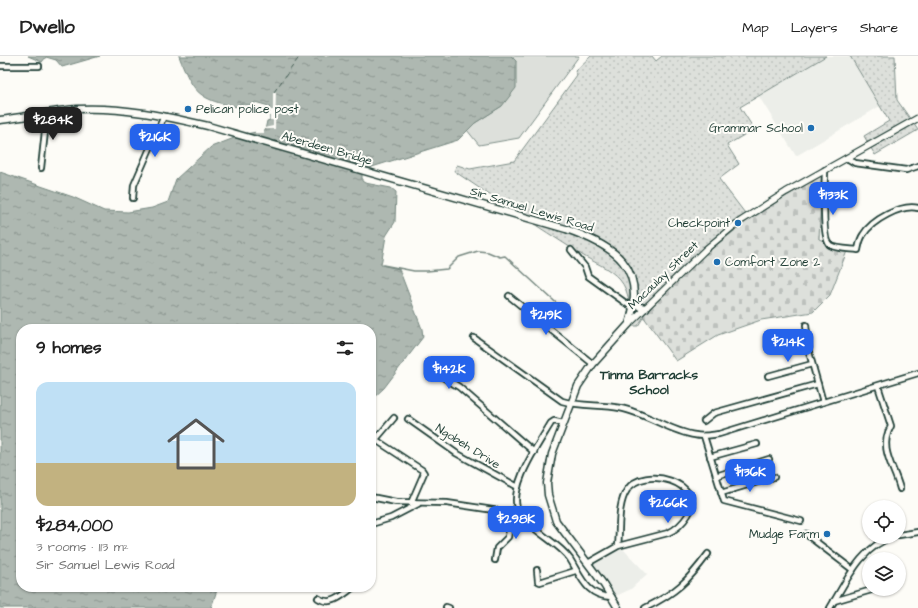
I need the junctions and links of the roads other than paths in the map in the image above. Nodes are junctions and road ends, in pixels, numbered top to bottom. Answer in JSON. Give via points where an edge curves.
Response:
{"nodes":[{"id":1,"x":0,"y":66,"type":"edge"},
{"id":2,"x":39,"y":66,"type":"dead end"},
{"id":3,"x":47,"y":113,"type":"junction"},
{"id":4,"x":164,"y":116,"type":"junction"},
{"id":5,"x":918,"y":118,"type":"edge"},
{"id":6,"x":0,"y":120,"type":"edge"},
{"id":7,"x":847,"y":158,"type":"junction"},
{"id":8,"x":918,"y":166,"type":"edge"},
{"id":9,"x":41,"y":168,"type":"dead end"},
{"id":10,"x":825,"y":170,"type":"junction"},
{"id":11,"x":440,"y":192,"type":"joint"},
{"id":12,"x":133,"y":198,"type":"dead end"},
{"id":13,"x":918,"y":208,"type":"edge"},
{"id":14,"x":571,"y":250,"type":"dead end"},
{"id":15,"x":509,"y":296,"type":"dead end"},
{"id":16,"x":634,"y":306,"type":"junction"},
{"id":17,"x":646,"y":308,"type":"junction"},
{"id":18,"x":629,"y":324,"type":"junction"},
{"id":19,"x":806,"y":325,"type":"dead end"},
{"id":20,"x":474,"y":338,"type":"dead end"},
{"id":21,"x":593,"y":364,"type":"junction"},
{"id":22,"x":812,"y":364,"type":"junction"},
{"id":23,"x":435,"y":372,"type":"dead end"},
{"id":24,"x":918,"y":373,"type":"edge"},
{"id":25,"x":768,"y":376,"type":"dead end"},
{"id":26,"x":818,"y":384,"type":"junction"},
{"id":27,"x":878,"y":386,"type":"junction"},
{"id":28,"x":823,"y":402,"type":"junction"},
{"id":29,"x":570,"y":403,"type":"junction"},
{"id":30,"x":394,"y":418,"type":"dead end"},
{"id":31,"x":408,"y":419,"type":"dead end"},
{"id":32,"x":704,"y":421,"type":"dead end"},
{"id":33,"x":563,"y":423,"type":"junction"},
{"id":34,"x":704,"y":436,"type":"junction"},
{"id":35,"x":376,"y":440,"type":"joint"},
{"id":36,"x":757,"y":444,"type":"dead end"},
{"id":37,"x":534,"y":452,"type":"junction"},
{"id":38,"x":710,"y":457,"type":"junction"},
{"id":39,"x":769,"y":459,"type":"dead end"},
{"id":40,"x":716,"y":476,"type":"junction"},
{"id":41,"x":774,"y":477,"type":"dead end"},
{"id":42,"x":518,"y":487,"type":"junction"},
{"id":43,"x":900,"y":489,"type":"dead end"},
{"id":44,"x":721,"y":493,"type":"junction"},
{"id":45,"x":376,"y":498,"type":"edge"},
{"id":46,"x":411,"y":503,"type":"junction"},
{"id":47,"x":419,"y":503,"type":"junction"},
{"id":48,"x":512,"y":514,"type":"junction"},
{"id":49,"x":520,"y":514,"type":"junction"},
{"id":50,"x":801,"y":521,"type":"dead end"},
{"id":51,"x":376,"y":522,"type":"edge"},
{"id":52,"x":918,"y":532,"type":"edge"},
{"id":53,"x":806,"y":534,"type":"dead end"},
{"id":54,"x":906,"y":534,"type":"edge"},
{"id":55,"x":876,"y":544,"type":"edge"},
{"id":56,"x":618,"y":546,"type":"junction"},
{"id":57,"x":708,"y":554,"type":"dead end"},
{"id":58,"x":495,"y":560,"type":"dead end"},
{"id":59,"x":588,"y":563,"type":"junction"},
{"id":60,"x":537,"y":570,"type":"dead end"},
{"id":61,"x":853,"y":570,"type":"junction"},
{"id":62,"x":575,"y":571,"type":"junction"},
{"id":63,"x":346,"y":592,"type":"edge"},
{"id":64,"x":862,"y":593,"type":"edge"},
{"id":65,"x":612,"y":597,"type":"junction"},
{"id":66,"x":318,"y":598,"type":"dead end"},
{"id":67,"x":834,"y":601,"type":"junction"},
{"id":68,"x":617,"y":608,"type":"edge"},
{"id":69,"x":645,"y":608,"type":"edge"},
{"id":70,"x":830,"y":608,"type":"edge"}],
"edges":[{"from":1,"to":2,"type":"street"},
{"from":3,"to":4,"type":"main road","via":[[96,109]]},
{"from":3,"to":6,"type":"main road"},
{"from":3,"to":9,"type":"street"},
{"from":4,"to":11,"type":"main road","name":"Aberdeen Bridge","via":[[208,126]]},
{"from":4,"to":12,"type":"street","via":[[134,185]]},
{"from":5,"to":7,"type":"street","name":"Macaulay Street"},
{"from":7,"to":8,"type":"street","via":[[855,163],[906,170]]},
{"from":7,"to":10,"type":"street","name":"Macaulay Street"},
{"from":10,"to":13,"type":"street","via":[[824,220],[827,241],[831,246],[858,250],[862,235],[874,224],[893,211],[904,207]]},
{"from":10,"to":17,"type":"street","name":"Macaulay Street","via":[[736,224],[706,248]]},
{"from":11,"to":16,"type":"main road","name":"Sir Samuel Lewis Road","via":[[566,229],[604,245],[629,269],[634,286]]},
{"from":14,"to":16,"type":"street","via":[[585,267],[588,276]]},
{"from":15,"to":21,"type":"street"},
{"from":16,"to":17,"type":"main road"},
{"from":16,"to":18,"type":"main road","name":"Sir Samuel Lewis Road"},
{"from":17,"to":18,"type":"street","name":"Macaulay Street"},
{"from":18,"to":21,"type":"main road","name":"Sir Samuel Lewis Road"},
{"from":19,"to":22,"type":"street"},
{"from":20,"to":29,"type":"street","via":[[562,401]]},
{"from":21,"to":29,"type":"main road","name":"Sir Samuel Lewis Road"},
{"from":22,"to":25,"type":"street"},
{"from":22,"to":26,"type":"street"},
{"from":23,"to":37,"type":"street","via":[[459,387]]},
{"from":24,"to":27,"type":"street"},
{"from":26,"to":28,"type":"street"},
{"from":26,"to":32,"type":"street","via":[[714,413]]},
{"from":27,"to":28,"type":"street"},
{"from":27,"to":43,"type":"street","via":[[892,426],[886,436],[885,449]]},
{"from":28,"to":34,"type":"street","via":[[719,434]]},
{"from":29,"to":33,"type":"main road","name":"Sir Samuel Lewis Road"},
{"from":29,"to":34,"type":"street","via":[[620,408],[685,433]]},
{"from":30,"to":35,"type":"street"},
{"from":31,"to":42,"type":"street","name":"Ngobeh Drive","via":[[456,453]]},
{"from":33,"to":37,"type":"street","via":[[551,423]]},
{"from":33,"to":59,"type":"main road","name":"Sir Samuel Lewis Road","via":[[549,468],[548,495],[556,521]]},
{"from":34,"to":38,"type":"street"},
{"from":35,"to":46,"type":"street","via":[[424,472]]},
{"from":36,"to":38,"type":"street"},
{"from":37,"to":42,"type":"street"},
{"from":38,"to":40,"type":"street"},
{"from":39,"to":40,"type":"street"},
{"from":40,"to":44,"type":"street"},
{"from":41,"to":44,"type":"street"},
{"from":42,"to":49,"type":"street","via":[[517,503]]},
{"from":44,"to":50,"type":"street","via":[[724,501],[732,504]]},
{"from":45,"to":46,"type":"street"},
{"from":46,"to":47,"type":"street"},
{"from":47,"to":48,"type":"street","via":[[447,503]]},
{"from":47,"to":51,"type":"street","via":[[391,518]]},
{"from":48,"to":49,"type":"street"},
{"from":48,"to":58,"type":"street","via":[[508,537],[497,548]]},
{"from":49,"to":62,"type":"street","via":[[565,554]]},
{"from":52,"to":54,"type":"street"},
{"from":53,"to":61,"type":"street"},
{"from":55,"to":61,"type":"street","via":[[869,548]]},
{"from":56,"to":56,"type":"street","via":[[623,497],[632,483],[641,478],[654,478],[680,485],[690,494],[690,510],[676,530]]},
{"from":56,"to":59,"type":"street"},
{"from":57,"to":69,"type":"street","via":[[680,588]]},
{"from":59,"to":65,"type":"main road","name":"Sir Samuel Lewis Road"},
{"from":60,"to":62,"type":"street","via":[[539,582]]},
{"from":61,"to":67,"type":"street"},
{"from":62,"to":65,"type":"street","via":[[595,593]]},
{"from":63,"to":66,"type":"street","via":[[331,602],[324,602]]},
{"from":64,"to":67,"type":"street"},
{"from":65,"to":68,"type":"main road","name":"Sir Samuel Lewis Road"},
{"from":67,"to":70,"type":"street"}]}
